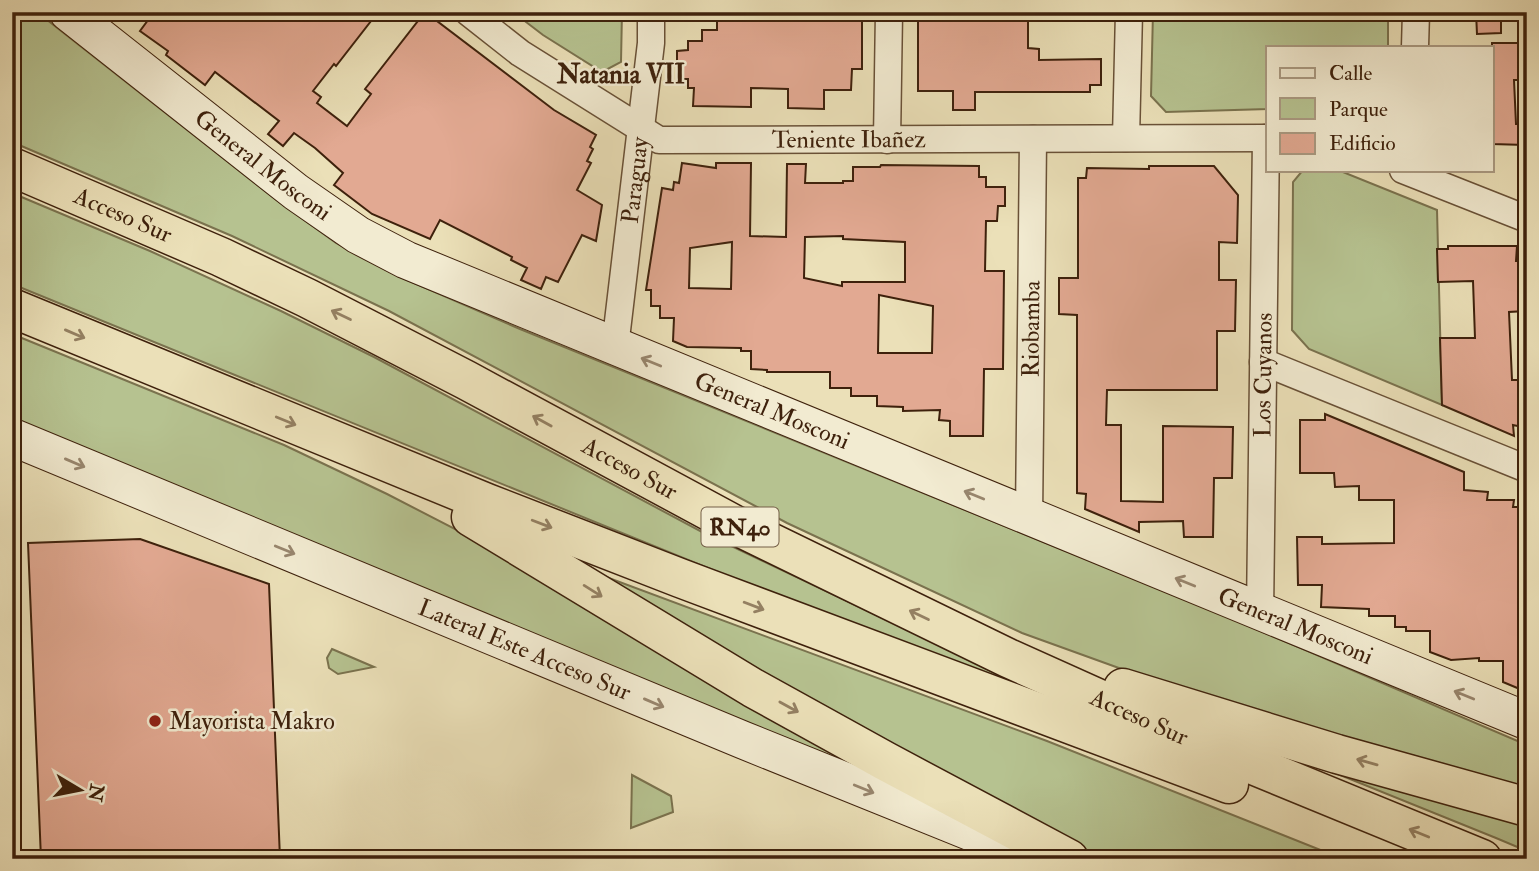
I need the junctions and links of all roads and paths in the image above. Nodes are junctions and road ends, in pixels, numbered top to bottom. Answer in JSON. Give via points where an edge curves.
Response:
{"nodes":[{"id":1,"x":68,"y":12,"type":"edge"},
{"id":2,"x":468,"y":12,"type":"edge"},
{"id":3,"x":651,"y":12,"type":"edge"},
{"id":4,"x":889,"y":12,"type":"edge"},
{"id":5,"x":1129,"y":12,"type":"edge"},
{"id":6,"x":1416,"y":12,"type":"edge"},
{"id":7,"x":1415,"y":46,"type":"edge"},
{"id":8,"x":641,"y":129,"type":"junction"},
{"id":9,"x":1126,"y":138,"type":"junction"},
{"id":10,"x":1266,"y":138,"type":"edge"},
{"id":11,"x":1033,"y":139,"type":"junction"},
{"id":12,"x":887,"y":140,"type":"junction"},
{"id":13,"x":12,"y":167,"type":"edge"},
{"id":14,"x":1267,"y":172,"type":"edge"},
{"id":15,"x":1411,"y":172,"type":"edge"},
{"id":16,"x":1527,"y":219,"type":"edge"},
{"id":17,"x":12,"y":308,"type":"edge"},
{"id":18,"x":615,"y":347,"type":"junction"},
{"id":19,"x":1264,"y":362,"type":"junction"},
{"id":20,"x":12,"y":437,"type":"edge"},
{"id":21,"x":344,"y":445,"type":"junction"},
{"id":22,"x":1527,"y":469,"type":"edge"},
{"id":23,"x":1028,"y":518,"type":"junction"},
{"id":24,"x":1260,"y":613,"type":"junction"},
{"id":25,"x":954,"y":632,"type":"junction"},
{"id":26,"x":1527,"y":721,"type":"edge"},
{"id":27,"x":1527,"y":807,"type":"edge"},
{"id":28,"x":1038,"y":859,"type":"edge"},
{"id":29,"x":1069,"y":859,"type":"edge"},
{"id":30,"x":1412,"y":859,"type":"edge"},
{"id":31,"x":1482,"y":859,"type":"edge"}],
"edges":[{"from":1,"to":18,"type":"street","name":"General Mosconi","via":[[296,192],[358,234],[406,260]]},
{"from":2,"to":8,"type":"street","name":"Teniente Ibañez","via":[[520,53]]},
{"from":3,"to":8,"type":"street","name":"Paraguay"},
{"from":4,"to":12,"type":"street"},
{"from":5,"to":9,"type":"street"},
{"from":6,"to":7,"type":"street"},
{"from":8,"to":12,"type":"street","name":"Teniente Ibañez","via":[[659,140]]},
{"from":8,"to":18,"type":"street","name":"Paraguay"},
{"from":9,"to":10,"type":"street","name":"Teniente Ibañez"},
{"from":9,"to":11,"type":"street","name":"Teniente Ibañez"},
{"from":11,"to":12,"type":"street","name":"Teniente Ibañez"},
{"from":11,"to":23,"type":"street","name":"Riobamba"},
{"from":25,"to":13,"type":"highway","name":"Acceso Sur","number":"RN40","one_way":true,"via":[[726,520],[344,316]]},
{"from":14,"to":19,"type":"street","name":"Los Cuyanos"},
{"from":15,"to":16,"type":"street"},
{"from":17,"to":21,"type":"highway","name":"Acceso Sur","one_way":true},
{"from":23,"to":18,"type":"street","name":"General Mosconi","one_way":true},
{"from":19,"to":22,"type":"street"},
{"from":19,"to":24,"type":"street","name":"Los Cuyanos"},
{"from":20,"to":28,"type":"street","name":"Lateral Este Acceso Sur","one_way":true},
{"from":21,"to":29,"type":"highway","one_way":true,"via":[[506,537],[753,688]]},
{"from":21,"to":30,"type":"highway","name":"Acceso Sur","one_way":true,"via":[[668,573],[1186,767]]},
{"from":24,"to":23,"type":"street","name":"General Mosconi","one_way":true},
{"from":26,"to":24,"type":"street","name":"General Mosconi","one_way":true},
{"from":27,"to":25,"type":"highway","one_way":true,"via":[[1337,754]]},
{"from":31,"to":25,"type":"highway","name":"Acceso Sur","number":"RN40","one_way":true,"via":[[1163,728]]}]}
